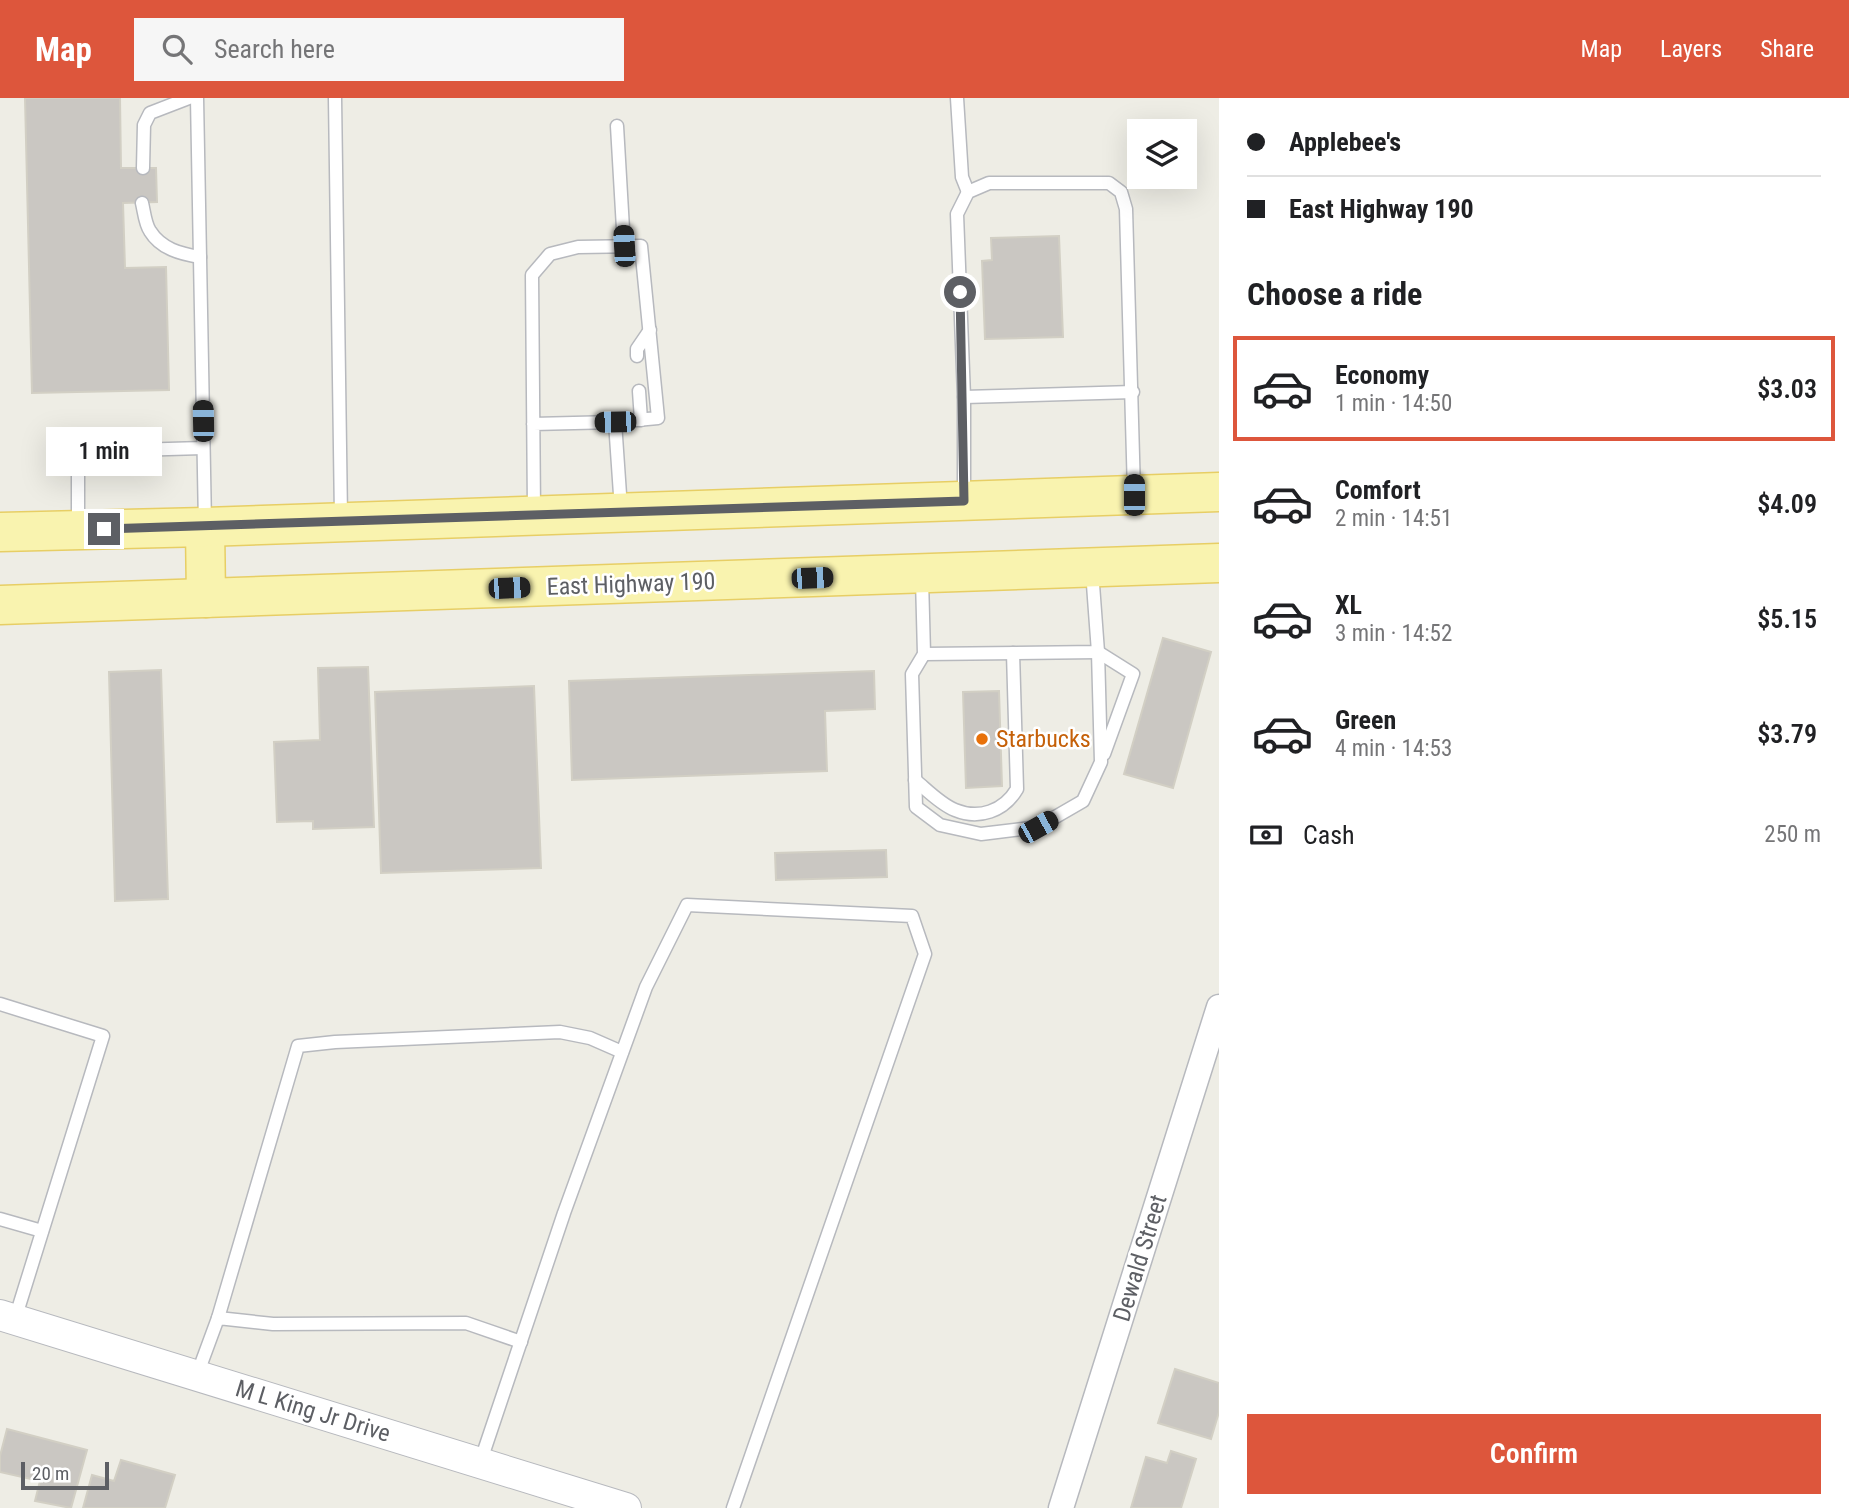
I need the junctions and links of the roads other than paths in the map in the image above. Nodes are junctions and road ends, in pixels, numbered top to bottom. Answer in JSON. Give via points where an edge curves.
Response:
{"nodes":[{"id":1,"x":189,"y":98,"type":"edge"},
{"id":2,"x":197,"y":98,"type":"edge"},
{"id":3,"x":335,"y":98,"type":"edge"},
{"id":4,"x":957,"y":98,"type":"edge"},
{"id":5,"x":617,"y":126,"type":"dead end"},
{"id":6,"x":143,"y":168,"type":"dead end"},
{"id":7,"x":968,"y":192,"type":"junction"},
{"id":8,"x":142,"y":203,"type":"dead end"},
{"id":9,"x":624,"y":246,"type":"junction"},
{"id":10,"x":200,"y":257,"type":"junction"},
{"id":11,"x":650,"y":330,"type":"junction"},
{"id":12,"x":637,"y":356,"type":"dead end"},
{"id":13,"x":639,"y":391,"type":"dead end"},
{"id":14,"x":1133,"y":392,"type":"junction"},
{"id":15,"x":964,"y":397,"type":"junction"},
{"id":16,"x":641,"y":420,"type":"junction"},
{"id":17,"x":615,"y":422,"type":"junction"},
{"id":18,"x":533,"y":424,"type":"junction"},
{"id":19,"x":203,"y":448,"type":"junction"},
{"id":20,"x":1219,"y":492,"type":"edge"},
{"id":21,"x":1134,"y":495,"type":"junction"},
{"id":22,"x":964,"y":501,"type":"junction"},
{"id":23,"x":621,"y":513,"type":"junction"},
{"id":24,"x":534,"y":516,"type":"junction"},
{"id":25,"x":341,"y":522,"type":"junction"},
{"id":26,"x":205,"y":527,"type":"junction"},
{"id":27,"x":78,"y":530,"type":"junction"},
{"id":28,"x":0,"y":532,"type":"edge"},
{"id":29,"x":1219,"y":563,"type":"edge"},
{"id":30,"x":1092,"y":567,"type":"junction"},
{"id":31,"x":922,"y":575,"type":"junction"},
{"id":32,"x":206,"y":598,"type":"junction"},
{"id":33,"x":0,"y":606,"type":"edge"},
{"id":34,"x":1098,"y":652,"type":"junction"},
{"id":35,"x":1013,"y":653,"type":"junction"},
{"id":36,"x":925,"y":654,"type":"junction"},
{"id":37,"x":1101,"y":762,"type":"junction"},
{"id":38,"x":915,"y":780,"type":"junction"},
{"id":39,"x":0,"y":1004,"type":"edge"},
{"id":40,"x":1219,"y":1007,"type":"edge"},
{"id":41,"x":622,"y":1052,"type":"junction"},
{"id":42,"x":0,"y":1219,"type":"edge"},
{"id":43,"x":42,"y":1231,"type":"junction"},
{"id":44,"x":7,"y":1317,"type":"edge"},
{"id":45,"x":218,"y":1318,"type":"junction"},
{"id":46,"x":521,"y":1342,"type":"junction"},
{"id":47,"x":197,"y":1376,"type":"junction"},
{"id":48,"x":481,"y":1463,"type":"junction"},
{"id":49,"x":612,"y":1506,"type":"edge"},
{"id":50,"x":733,"y":1508,"type":"edge"},
{"id":51,"x":1061,"y":1508,"type":"edge"}],
"edges":[{"from":1,"to":6,"type":"lane","via":[[150,113],[144,125]]},
{"from":2,"to":10,"type":"lane"},
{"from":3,"to":25,"type":"lane"},
{"from":4,"to":7,"type":"lane","via":[[962,177]]},
{"from":5,"to":9,"type":"lane"},
{"from":7,"to":14,"type":"lane","via":[[989,183],[1109,183],[1121,192],[1126,209]]},
{"from":7,"to":15,"type":"lane","via":[[957,214]]},
{"from":8,"to":10,"type":"lane","via":[[149,231],[178,254]]},
{"from":9,"to":11,"type":"lane","via":[[641,246]]},
{"from":9,"to":18,"type":"lane","via":[[578,247],[550,254],[532,275]]},
{"from":10,"to":19,"type":"lane"},
{"from":11,"to":12,"type":"lane"},
{"from":11,"to":16,"type":"lane","via":[[658,418]]},
{"from":13,"to":16,"type":"lane"},
{"from":14,"to":15,"type":"lane"},
{"from":14,"to":21,"type":"lane"},
{"from":15,"to":22,"type":"lane"},
{"from":16,"to":17,"type":"lane"},
{"from":17,"to":18,"type":"lane"},
{"from":17,"to":23,"type":"lane"},
{"from":18,"to":24,"type":"lane"},
{"from":19,"to":26,"type":"lane"},
{"from":19,"to":27,"type":"lane","via":[[99,451],[86,457],[78,466]]},
{"from":20,"to":21,"type":"main road"},
{"from":21,"to":22,"type":"main road"},
{"from":22,"to":23,"type":"main road"},
{"from":23,"to":24,"type":"main road"},
{"from":24,"to":25,"type":"main road"},
{"from":25,"to":26,"type":"main road"},
{"from":26,"to":27,"type":"main road"},
{"from":26,"to":32,"type":"main road"},
{"from":27,"to":28,"type":"main road"},
{"from":29,"to":30,"type":"main road","name":"East Highway 190"},
{"from":30,"to":31,"type":"main road","name":"East Highway 190"},
{"from":30,"to":34,"type":"lane"},
{"from":31,"to":32,"type":"main road","name":"East Highway 190"},
{"from":31,"to":36,"type":"lane"},
{"from":32,"to":33,"type":"main road","name":"East Highway 190"},
{"from":34,"to":35,"type":"lane"},
{"from":34,"to":37,"type":"lane"},
{"from":34,"to":37,"type":"lane","via":[[1133,674]]},
{"from":35,"to":36,"type":"lane"},
{"from":35,"to":38,"type":"lane","via":[[1017,789],[1009,802],[976,814],[954,810]]},
{"from":36,"to":38,"type":"lane","via":[[912,674]]},
{"from":37,"to":38,"type":"lane","via":[[1083,801],[1038,827],[981,834],[940,825],[916,807]]},
{"from":39,"to":43,"type":"lane","via":[[103,1036]]},
{"from":40,"to":51,"type":"street","name":"Dewald Street"},
{"from":41,"to":45,"type":"lane","via":[[590,1038],[559,1032],[298,1046]]},
{"from":41,"to":46,"type":"lane"},
{"from":41,"to":50,"type":"lane","via":[[646,987],[687,905],[912,916],[925,954]]},
{"from":42,"to":43,"type":"lane"},
{"from":43,"to":44,"type":"lane"},
{"from":44,"to":47,"type":"street","name":"M L King Jr Drive"},
{"from":45,"to":46,"type":"lane","via":[[273,1324],[466,1323]]},
{"from":45,"to":47,"type":"lane"},
{"from":46,"to":48,"type":"lane"},
{"from":47,"to":48,"type":"street","name":"M L King Jr Drive"},
{"from":48,"to":49,"type":"street","name":"M L King Jr Drive"}]}
